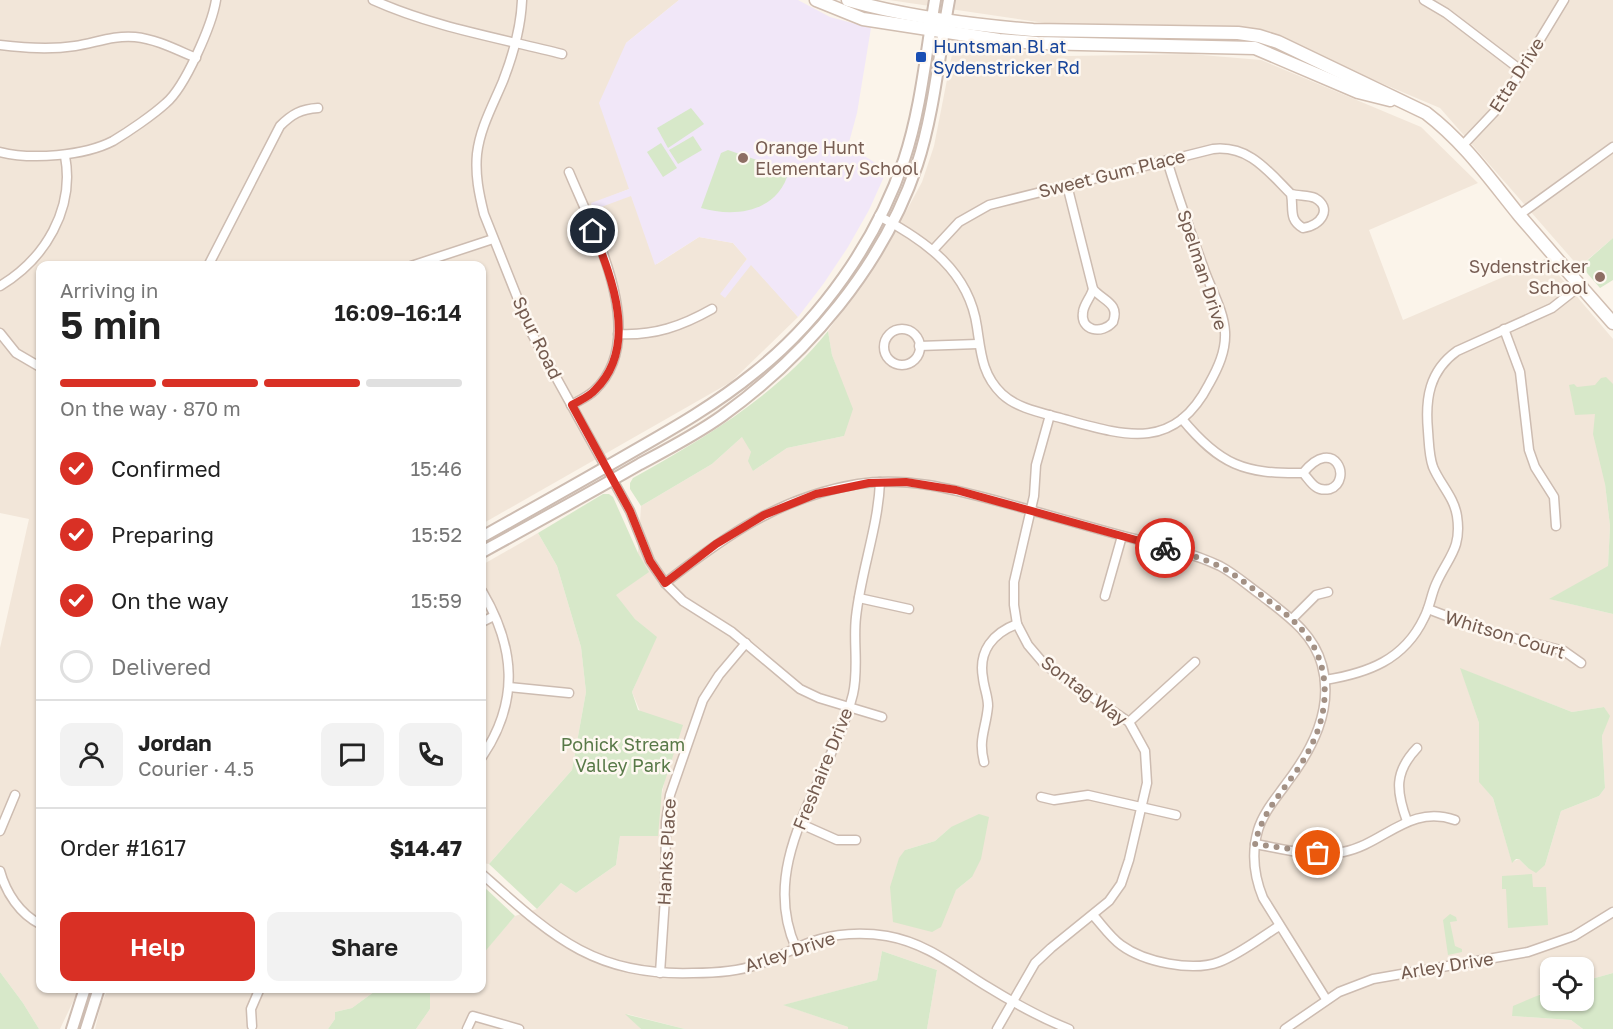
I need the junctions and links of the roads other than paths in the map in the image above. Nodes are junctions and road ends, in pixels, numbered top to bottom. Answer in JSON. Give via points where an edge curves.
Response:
{"nodes":[{"id":1,"x":216,"y":0,"type":"edge"},
{"id":2,"x":373,"y":0,"type":"edge"},
{"id":3,"x":522,"y":0,"type":"edge"},
{"id":4,"x":816,"y":0,"type":"edge"},
{"id":5,"x":848,"y":0,"type":"edge"},
{"id":6,"x":935,"y":0,"type":"edge"},
{"id":7,"x":949,"y":0,"type":"edge"},
{"id":8,"x":1424,"y":0,"type":"edge"},
{"id":9,"x":1564,"y":0,"type":"edge"},
{"id":10,"x":932,"y":18,"type":"junction"},
{"id":11,"x":944,"y":26,"type":"junction"},
{"id":12,"x":930,"y":31,"type":"junction"},
{"id":13,"x":515,"y":42,"type":"junction"},
{"id":14,"x":0,"y":45,"type":"edge"},
{"id":15,"x":562,"y":54,"type":"dead end"},
{"id":16,"x":196,"y":58,"type":"junction"},
{"id":17,"x":1522,"y":71,"type":"junction"},
{"id":18,"x":318,"y":108,"type":"dead end"},
{"id":19,"x":1463,"y":145,"type":"junction"},
{"id":20,"x":1613,"y":147,"type":"edge"},
{"id":21,"x":0,"y":152,"type":"edge"},
{"id":22,"x":65,"y":156,"type":"junction"},
{"id":23,"x":1167,"y":160,"type":"junction"},
{"id":24,"x":569,"y":172,"type":"dead end"},
{"id":25,"x":1067,"y":185,"type":"junction"},
{"id":26,"x":1291,"y":194,"type":"junction"},
{"id":27,"x":1520,"y":215,"type":"junction"},
{"id":28,"x":879,"y":216,"type":"junction"},
{"id":29,"x":891,"y":223,"type":"junction"},
{"id":30,"x":493,"y":239,"type":"junction"},
{"id":31,"x":933,"y":250,"type":"junction"},
{"id":32,"x":211,"y":261,"type":"edge"},
{"id":33,"x":426,"y":261,"type":"edge"},
{"id":34,"x":0,"y":286,"type":"edge"},
{"id":35,"x":1580,"y":286,"type":"junction"},
{"id":36,"x":1093,"y":289,"type":"junction"},
{"id":37,"x":712,"y":309,"type":"dead end"},
{"id":38,"x":1613,"y":322,"type":"edge"},
{"id":39,"x":1504,"y":329,"type":"junction"},
{"id":40,"x":0,"y":333,"type":"edge"},
{"id":41,"x":618,"y":334,"type":"junction"},
{"id":42,"x":978,"y":344,"type":"junction"},
{"id":43,"x":919,"y":346,"type":"junction"},
{"id":44,"x":36,"y":366,"type":"edge"},
{"id":45,"x":572,"y":405,"type":"junction"},
{"id":46,"x":1050,"y":416,"type":"junction"},
{"id":47,"x":1182,"y":419,"type":"junction"},
{"id":48,"x":606,"y":467,"type":"junction"},
{"id":49,"x":1303,"y":473,"type":"junction"},
{"id":50,"x":613,"y":480,"type":"junction"},
{"id":51,"x":880,"y":482,"type":"junction"},
{"id":52,"x":1031,"y":510,"type":"junction"},
{"id":53,"x":1556,"y":526,"type":"dead end"},
{"id":54,"x":486,"y":535,"type":"edge"},
{"id":55,"x":1122,"y":536,"type":"junction"},
{"id":56,"x":486,"y":550,"type":"edge"},
{"id":57,"x":665,"y":583,"type":"junction"},
{"id":58,"x":1328,"y":592,"type":"dead end"},
{"id":59,"x":1105,"y":596,"type":"dead end"},
{"id":60,"x":859,"y":598,"type":"junction"},
{"id":61,"x":486,"y":599,"type":"edge"},
{"id":62,"x":909,"y":609,"type":"dead end"},
{"id":63,"x":1428,"y":609,"type":"junction"},
{"id":64,"x":494,"y":616,"type":"junction"},
{"id":65,"x":1292,"y":619,"type":"junction"},
{"id":66,"x":486,"y":620,"type":"edge"},
{"id":67,"x":1017,"y":624,"type":"junction"},
{"id":68,"x":746,"y":644,"type":"junction"},
{"id":69,"x":1195,"y":662,"type":"dead end"},
{"id":70,"x":1581,"y":663,"type":"dead end"},
{"id":71,"x":1325,"y":680,"type":"junction"},
{"id":72,"x":509,"y":687,"type":"junction"},
{"id":73,"x":569,"y":693,"type":"dead end"},
{"id":74,"x":849,"y":707,"type":"junction"},
{"id":75,"x":882,"y":717,"type":"dead end"},
{"id":76,"x":1129,"y":722,"type":"junction"},
{"id":77,"x":1417,"y":748,"type":"dead end"},
{"id":78,"x":486,"y":750,"type":"edge"},
{"id":79,"x":984,"y":762,"type":"dead end"},
{"id":80,"x":15,"y":795,"type":"dead end"},
{"id":81,"x":1041,"y":797,"type":"dead end"},
{"id":82,"x":1142,"y":807,"type":"junction"},
{"id":83,"x":1176,"y":815,"type":"dead end"},
{"id":84,"x":1455,"y":819,"type":"dead end"},
{"id":85,"x":1407,"y":821,"type":"junction"},
{"id":86,"x":801,"y":824,"type":"junction"},
{"id":87,"x":0,"y":831,"type":"edge"},
{"id":88,"x":856,"y":840,"type":"dead end"},
{"id":89,"x":1255,"y":844,"type":"junction"},
{"id":90,"x":0,"y":871,"type":"edge"},
{"id":91,"x":486,"y":878,"type":"edge"},
{"id":92,"x":1613,"y":912,"type":"edge"},
{"id":93,"x":1093,"y":915,"type":"junction"},
{"id":94,"x":36,"y":921,"type":"edge"},
{"id":95,"x":1279,"y":926,"type":"junction"},
{"id":96,"x":796,"y":948,"type":"junction"},
{"id":97,"x":660,"y":973,"type":"junction"},
{"id":98,"x":83,"y":993,"type":"edge"},
{"id":99,"x":97,"y":993,"type":"edge"},
{"id":100,"x":258,"y":993,"type":"edge"},
{"id":101,"x":1326,"y":999,"type":"junction"},
{"id":102,"x":1012,"y":1001,"type":"junction"},
{"id":103,"x":252,"y":1026,"type":"dead end"},
{"id":104,"x":72,"y":1029,"type":"edge"},
{"id":105,"x":86,"y":1029,"type":"edge"},
{"id":106,"x":467,"y":1029,"type":"edge"},
{"id":107,"x":519,"y":1029,"type":"edge"},
{"id":108,"x":997,"y":1029,"type":"edge"},
{"id":109,"x":1069,"y":1029,"type":"edge"},
{"id":110,"x":1285,"y":1029,"type":"edge"}],
"edges":[{"from":1,"to":16,"type":"street"},
{"from":2,"to":13,"type":"street","via":[[447,26]]},
{"from":3,"to":13,"type":"street","name":"Spur Road"},
{"from":4,"to":12,"type":"main road","via":[[863,18]]},
{"from":5,"to":10,"type":"main road"},
{"from":6,"to":10,"type":"street"},
{"from":7,"to":11,"type":"street"},
{"from":8,"to":17,"type":"street"},
{"from":9,"to":17,"type":"street","name":"Etta Drive"},
{"from":10,"to":11,"type":"main road"},
{"from":10,"to":12,"type":"street"},
{"from":11,"to":12,"type":"main road"},
{"from":11,"to":19,"type":"main road","via":[[1259,36],[1426,113]]},
{"from":11,"to":29,"type":"street","via":[[921,149]]},
{"from":12,"to":28,"type":"street","via":[[908,146]]},
{"from":13,"to":15,"type":"street"},
{"from":13,"to":30,"type":"street","name":"Spur Road","via":[[477,154],[478,194]]},
{"from":14,"to":16,"type":"street","via":[[54,49],[132,37],[151,40]]},
{"from":16,"to":22,"type":"street","via":[[168,102],[112,141]]},
{"from":17,"to":19,"type":"street","name":"Etta Drive","via":[[1499,107]]},
{"from":18,"to":32,"type":"street","via":[[296,112],[280,126]]},
{"from":19,"to":27,"type":"main road"},
{"from":20,"to":27,"type":"street"},
{"from":21,"to":22,"type":"street","via":[[15,156]]},
{"from":22,"to":34,"type":"street","via":[[67,184],[56,226],[36,257]]},
{"from":23,"to":25,"type":"street","name":"Sweet Gum Place"},
{"from":23,"to":26,"type":"street","name":"Sweet Gum Place","via":[[1213,149],[1239,151],[1261,163]]},
{"from":23,"to":47,"type":"street","name":"Spelman Drive","via":[[1225,332],[1222,355],[1213,376],[1199,402]]},
{"from":24,"to":41,"type":"street","via":[[610,276]]},
{"from":25,"to":31,"type":"street","name":"Sweet Gum Place","via":[[980,209],[958,222]]},
{"from":25,"to":36,"type":"street"},
{"from":26,"to":26,"type":"street","via":[[1314,197],[1320,202],[1322,218],[1317,224],[1303,228],[1296,224]]},
{"from":27,"to":35,"type":"main road"},
{"from":28,"to":29,"type":"street","name":"Spelman Drive"},
{"from":28,"to":48,"type":"street","via":[[836,286],[771,359],[704,410]]},
{"from":29,"to":31,"type":"street","name":"Spelman Drive"},
{"from":29,"to":50,"type":"street","via":[[847,294],[778,371],[721,417]]},
{"from":30,"to":33,"type":"street"},
{"from":30,"to":45,"type":"street","name":"Spur Road","via":[[531,332]]},
{"from":31,"to":42,"type":"street","name":"Spelman Drive","via":[[964,290],[975,317]]},
{"from":35,"to":38,"type":"main road"},
{"from":35,"to":39,"type":"street","via":[[1552,308]]},
{"from":36,"to":36,"type":"street","via":[[1114,308],[1113,322],[1101,330],[1088,327],[1083,320]]},
{"from":37,"to":41,"type":"street","via":[[662,332]]},
{"from":39,"to":53,"type":"street","via":[[1520,372],[1529,450],[1554,497]]},
{"from":39,"to":63,"type":"street","via":[[1451,355],[1437,371],[1429,391],[1426,414],[1430,457],[1453,502],[1458,528],[1454,553],[1436,583]]},
{"from":40,"to":44,"type":"street","via":[[16,353]]},
{"from":41,"to":45,"type":"street","via":[[613,363],[605,378],[595,391]]},
{"from":42,"to":43,"type":"street"},
{"from":42,"to":46,"type":"street","name":"Spelman Drive","via":[[987,375],[1002,394]]},
{"from":43,"to":43,"type":"street","via":[[917,356],[905,364],[891,361],[884,348],[886,338],[898,330],[912,333]]},
{"from":45,"to":48,"type":"street","name":"Spur Road"},
{"from":46,"to":47,"type":"street","name":"Spelman Drive","via":[[1131,435],[1160,430]]},
{"from":46,"to":52,"type":"street","name":"Sontag Way","via":[[1036,465]]},
{"from":47,"to":49,"type":"street","via":[[1205,445],[1237,465],[1264,472]]},
{"from":48,"to":50,"type":"street","name":"Spur Road"},
{"from":48,"to":54,"type":"street"},
{"from":49,"to":49,"type":"street","via":[[1318,458],[1326,457],[1339,466],[1340,476],[1331,488],[1320,489]]},
{"from":50,"to":56,"type":"street"},
{"from":50,"to":57,"type":"street","name":"Spur Road","via":[[650,561]]},
{"from":51,"to":52,"type":"street","via":[[938,486]]},
{"from":51,"to":57,"type":"street","via":[[834,489],[781,507],[731,533]]},
{"from":51,"to":60,"type":"street","name":"Freshaire Drive"},
{"from":52,"to":55,"type":"street"},
{"from":52,"to":67,"type":"street","name":"Sontag Way","via":[[1014,582]]},
{"from":55,"to":59,"type":"street"},
{"from":55,"to":65,"type":"street","via":[[1189,554],[1220,567]]},
{"from":57,"to":68,"type":"street","name":"Spur Road","via":[[683,601]]},
{"from":58,"to":65,"type":"street","via":[[1316,595]]},
{"from":60,"to":62,"type":"street"},
{"from":60,"to":74,"type":"street","name":"Freshaire Drive","via":[[855,624],[856,677]]},
{"from":61,"to":64,"type":"street"},
{"from":63,"to":70,"type":"street","name":"Whitson Court","via":[[1486,631],[1564,651]]},
{"from":63,"to":71,"type":"street","via":[[1410,640],[1387,661],[1360,673]]},
{"from":64,"to":66,"type":"street"},
{"from":64,"to":72,"type":"street","via":[[506,645]]},
{"from":65,"to":71,"type":"street","via":[[1313,645]]},
{"from":67,"to":76,"type":"street","name":"Sontag Way","via":[[1028,645],[1045,664]]},
{"from":67,"to":79,"type":"street","via":[[999,633],[984,657],[982,675],[988,705],[980,746]]},
{"from":68,"to":74,"type":"street","name":"Spur Road","via":[[800,689]]},
{"from":68,"to":97,"type":"street","name":"Hanks Place","via":[[703,700],[670,795]]},
{"from":69,"to":76,"type":"street"},
{"from":71,"to":89,"type":"street","via":[[1324,709],[1311,747],[1265,814]]},
{"from":72,"to":73,"type":"street"},
{"from":72,"to":78,"type":"street","via":[[500,724]]},
{"from":74,"to":75,"type":"street","name":"Spur Road"},
{"from":74,"to":86,"type":"street","name":"Freshaire Drive"},
{"from":76,"to":82,"type":"street","name":"Sontag Way","via":[[1142,743],[1147,761]]},
{"from":77,"to":85,"type":"street","via":[[1404,764],[1399,780]]},
{"from":80,"to":87,"type":"street"},
{"from":81,"to":82,"type":"street","via":[[1054,800],[1088,795]]},
{"from":82,"to":83,"type":"street"},
{"from":82,"to":93,"type":"street","name":"Sontag Way","via":[[1123,880],[1115,894]]},
{"from":84,"to":85,"type":"street","via":[[1436,815]]},
{"from":85,"to":89,"type":"street","via":[[1361,847],[1343,852],[1310,853]]},
{"from":86,"to":88,"type":"street","via":[[837,840]]},
{"from":86,"to":96,"type":"street","name":"Freshaire Drive","via":[[791,847],[784,886],[787,924]]},
{"from":89,"to":95,"type":"street","via":[[1257,883]]},
{"from":90,"to":94,"type":"street","via":[[17,905]]},
{"from":91,"to":97,"type":"street","name":"Arley Drive","via":[[567,944],[607,962]]},
{"from":92,"to":101,"type":"street","name":"Arley Drive","via":[[1554,945],[1388,975]]},
{"from":93,"to":95,"type":"street","via":[[1130,951],[1190,967],[1224,960]]},
{"from":93,"to":102,"type":"street","name":"Sontag Way","via":[[1035,963]]},
{"from":95,"to":101,"type":"street"},
{"from":96,"to":97,"type":"street","name":"Arley Drive","via":[[734,970]]},
{"from":96,"to":102,"type":"street","name":"Arley Drive","via":[[845,935],[872,934],[898,939],[942,956]]},
{"from":98,"to":104,"type":"street"},
{"from":99,"to":105,"type":"street"},
{"from":100,"to":103,"type":"street","via":[[250,1012]]},
{"from":101,"to":110,"type":"street","name":"Arley Drive"},
{"from":102,"to":108,"type":"street","name":"Sontag Way"},
{"from":102,"to":109,"type":"street","name":"Arley Drive"},
{"from":106,"to":107,"type":"street","via":[[473,1016]]}]}
